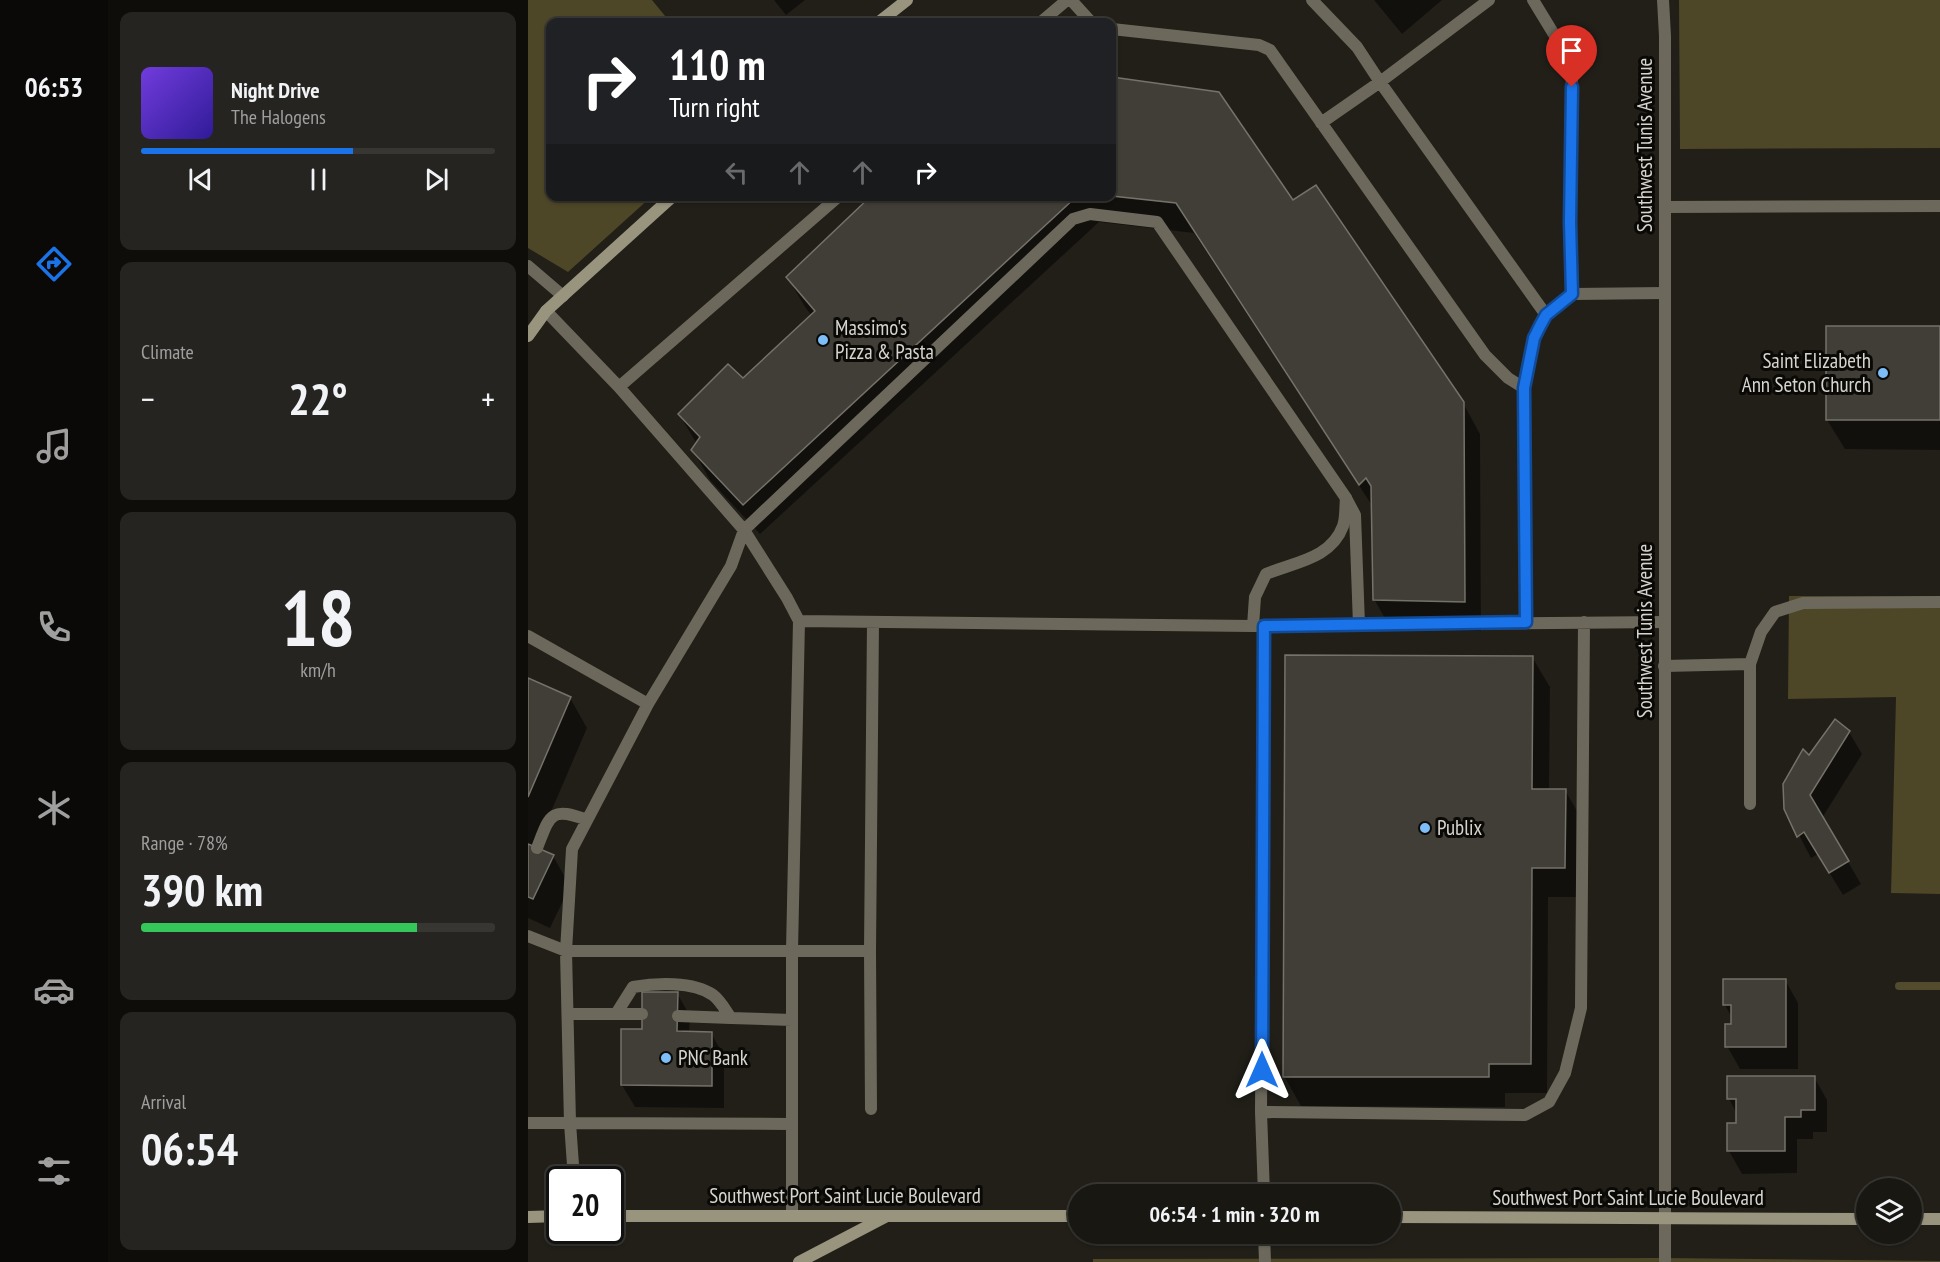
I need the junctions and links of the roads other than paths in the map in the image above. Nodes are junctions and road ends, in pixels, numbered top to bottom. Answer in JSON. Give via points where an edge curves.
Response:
{"nodes":[{"id":1,"x":907,"y":0,"type":"edge"},
{"id":2,"x":1067,"y":0,"type":"edge"},
{"id":3,"x":1071,"y":0,"type":"edge"},
{"id":4,"x":1312,"y":0,"type":"edge"},
{"id":5,"x":1489,"y":0,"type":"edge"},
{"id":6,"x":1533,"y":0,"type":"edge"},
{"id":7,"x":1663,"y":0,"type":"edge"},
{"id":8,"x":884,"y":18,"type":"edge"},
{"id":9,"x":1046,"y":18,"type":"edge"},
{"id":10,"x":1087,"y":18,"type":"edge"},
{"id":11,"x":1116,"y":29,"type":"edge"},
{"id":12,"x":1380,"y":82,"type":"junction"},
{"id":13,"x":1321,"y":123,"type":"junction"},
{"id":14,"x":668,"y":201,"type":"edge"},
{"id":15,"x":833,"y":201,"type":"edge"},
{"id":16,"x":1940,"y":206,"type":"edge"},
{"id":17,"x":1665,"y":207,"type":"junction"},
{"id":18,"x":528,"y":266,"type":"edge"},
{"id":19,"x":1665,"y":292,"type":"junction"},
{"id":20,"x":1572,"y":294,"type":"junction"},
{"id":21,"x":563,"y":296,"type":"junction"},
{"id":22,"x":546,"y":312,"type":"junction"},
{"id":23,"x":1546,"y":315,"type":"junction"},
{"id":24,"x":528,"y":336,"type":"edge"},
{"id":25,"x":619,"y":387,"type":"junction"},
{"id":26,"x":1524,"y":388,"type":"junction"},
{"id":27,"x":1346,"y":498,"type":"junction"},
{"id":28,"x":744,"y":530,"type":"junction"},
{"id":29,"x":1940,"y":602,"type":"edge"},
{"id":30,"x":799,"y":621,"type":"junction"},
{"id":31,"x":873,"y":622,"type":"junction"},
{"id":32,"x":1526,"y":622,"type":"junction"},
{"id":33,"x":1584,"y":622,"type":"junction"},
{"id":34,"x":1665,"y":622,"type":"junction"},
{"id":35,"x":1359,"y":625,"type":"junction"},
{"id":36,"x":1258,"y":626,"type":"junction"},
{"id":37,"x":528,"y":636,"type":"edge"},
{"id":38,"x":1750,"y":664,"type":"junction"},
{"id":39,"x":1664,"y":666,"type":"junction"},
{"id":40,"x":648,"y":704,"type":"junction"},
{"id":41,"x":1750,"y":804,"type":"dead end"},
{"id":42,"x":587,"y":820,"type":"junction"},
{"id":43,"x":537,"y":848,"type":"dead end"},
{"id":44,"x":528,"y":936,"type":"edge"},
{"id":45,"x":566,"y":951,"type":"junction"},
{"id":46,"x":792,"y":951,"type":"junction"},
{"id":47,"x":870,"y":951,"type":"junction"},
{"id":48,"x":568,"y":1014,"type":"junction"},
{"id":49,"x":616,"y":1014,"type":"junction"},
{"id":50,"x":642,"y":1014,"type":"dead end"},
{"id":51,"x":678,"y":1016,"type":"dead end"},
{"id":52,"x":731,"y":1018,"type":"junction"},
{"id":53,"x":792,"y":1020,"type":"junction"},
{"id":54,"x":871,"y":1109,"type":"dead end"},
{"id":55,"x":1262,"y":1112,"type":"junction"},
{"id":56,"x":528,"y":1123,"type":"edge"},
{"id":57,"x":570,"y":1123,"type":"junction"},
{"id":58,"x":792,"y":1124,"type":"junction"},
{"id":59,"x":573,"y":1166,"type":"edge"},
{"id":60,"x":1263,"y":1184,"type":"edge"},
{"id":61,"x":792,"y":1215,"type":"junction"},
{"id":62,"x":888,"y":1215,"type":"junction"},
{"id":63,"x":546,"y":1216,"type":"edge"},
{"id":64,"x":624,"y":1216,"type":"edge"},
{"id":65,"x":1068,"y":1216,"type":"edge"},
{"id":66,"x":528,"y":1217,"type":"edge"},
{"id":67,"x":1401,"y":1217,"type":"edge"},
{"id":68,"x":1665,"y":1218,"type":"junction"},
{"id":69,"x":1856,"y":1219,"type":"edge"},
{"id":70,"x":1922,"y":1219,"type":"edge"},
{"id":71,"x":1940,"y":1219,"type":"edge"},
{"id":72,"x":1264,"y":1244,"type":"edge"},
{"id":73,"x":799,"y":1262,"type":"edge"},
{"id":74,"x":1265,"y":1262,"type":"edge"},
{"id":75,"x":1665,"y":1262,"type":"edge"}],
"edges":[{"from":1,"to":8,"type":"main road"},
{"from":2,"to":9,"type":"street"},
{"from":3,"to":10,"type":"street"},
{"from":4,"to":12,"type":"street","via":[[1357,47]]},
{"from":5,"to":12,"type":"street"},
{"from":6,"to":20,"type":"street","via":[[1572,64]]},
{"from":7,"to":17,"type":"street","name":"Southwest Tunis Avenue"},
{"from":11,"to":13,"type":"street","via":[[1259,45],[1270,50]]},
{"from":12,"to":13,"type":"street"},
{"from":12,"to":23,"type":"street"},
{"from":13,"to":26,"type":"street","via":[[1485,355]]},
{"from":14,"to":21,"type":"main road"},
{"from":15,"to":25,"type":"street"},
{"from":16,"to":17,"type":"street"},
{"from":17,"to":19,"type":"street","name":"Southwest Tunis Avenue"},
{"from":18,"to":21,"type":"street"},
{"from":19,"to":20,"type":"street"},
{"from":19,"to":34,"type":"street","name":"Southwest Tunis Avenue"},
{"from":20,"to":23,"type":"street"},
{"from":21,"to":22,"type":"main road"},
{"from":22,"to":24,"type":"main road"},
{"from":22,"to":25,"type":"street"},
{"from":23,"to":26,"type":"street","via":[[1534,338]]},
{"from":25,"to":28,"type":"street"},
{"from":26,"to":32,"type":"street"},
{"from":27,"to":28,"type":"street","via":[[1157,222],[1090,214],[1073,219]]},
{"from":27,"to":35,"type":"street","via":[[1355,515]]},
{"from":27,"to":36,"type":"street","via":[[1343,525],[1332,545],[1304,562],[1266,574],[1255,597]]},
{"from":28,"to":30,"type":"street"},
{"from":28,"to":40,"type":"street","via":[[731,566]]},
{"from":29,"to":38,"type":"street","via":[[1803,603],[1775,612],[1761,632]]},
{"from":30,"to":31,"type":"street"},
{"from":30,"to":46,"type":"street"},
{"from":31,"to":36,"type":"street"},
{"from":31,"to":47,"type":"street"},
{"from":32,"to":33,"type":"street"},
{"from":32,"to":35,"type":"street"},
{"from":33,"to":34,"type":"street"},
{"from":33,"to":55,"type":"street","via":[[1581,1008],[1565,1073],[1549,1102],[1525,1115]]},
{"from":34,"to":39,"type":"street","name":"Southwest Tunis Avenue"},
{"from":35,"to":36,"type":"street"},
{"from":36,"to":55,"type":"street"},
{"from":37,"to":40,"type":"street"},
{"from":38,"to":39,"type":"street"},
{"from":38,"to":41,"type":"street"},
{"from":39,"to":68,"type":"street","name":"Southwest Tunis Avenue"},
{"from":40,"to":42,"type":"street"},
{"from":42,"to":43,"type":"street","via":[[566,812],[556,814]]},
{"from":42,"to":45,"type":"street","via":[[572,849]]},
{"from":44,"to":45,"type":"street"},
{"from":45,"to":46,"type":"street"},
{"from":45,"to":48,"type":"street"},
{"from":46,"to":47,"type":"street"},
{"from":46,"to":53,"type":"street"},
{"from":47,"to":54,"type":"street"},
{"from":48,"to":49,"type":"street"},
{"from":48,"to":57,"type":"street"},
{"from":49,"to":50,"type":"street"},
{"from":49,"to":52,"type":"street","via":[[633,987],[654,983],[697,987],[715,996]]},
{"from":51,"to":52,"type":"street"},
{"from":52,"to":53,"type":"street"},
{"from":53,"to":58,"type":"street"},
{"from":55,"to":60,"type":"street"},
{"from":56,"to":57,"type":"street"},
{"from":57,"to":58,"type":"street"},
{"from":57,"to":59,"type":"street"},
{"from":58,"to":61,"type":"street"},
{"from":61,"to":62,"type":"main road","name":"Southwest Port Saint Lucie Boulevard"},
{"from":61,"to":64,"type":"main road","name":"Southwest Port Saint Lucie Boulevard"},
{"from":62,"to":65,"type":"main road","name":"Southwest Port Saint Lucie Boulevard"},
{"from":62,"to":73,"type":"main road"},
{"from":63,"to":66,"type":"main road"},
{"from":67,"to":68,"type":"main road","name":"Southwest Port Saint Lucie Boulevard"},
{"from":68,"to":69,"type":"main road","name":"Southwest Port Saint Lucie Boulevard"},
{"from":68,"to":75,"type":"street","name":"Southwest Tunis Avenue"},
{"from":70,"to":71,"type":"main road"},
{"from":72,"to":74,"type":"street"}]}
